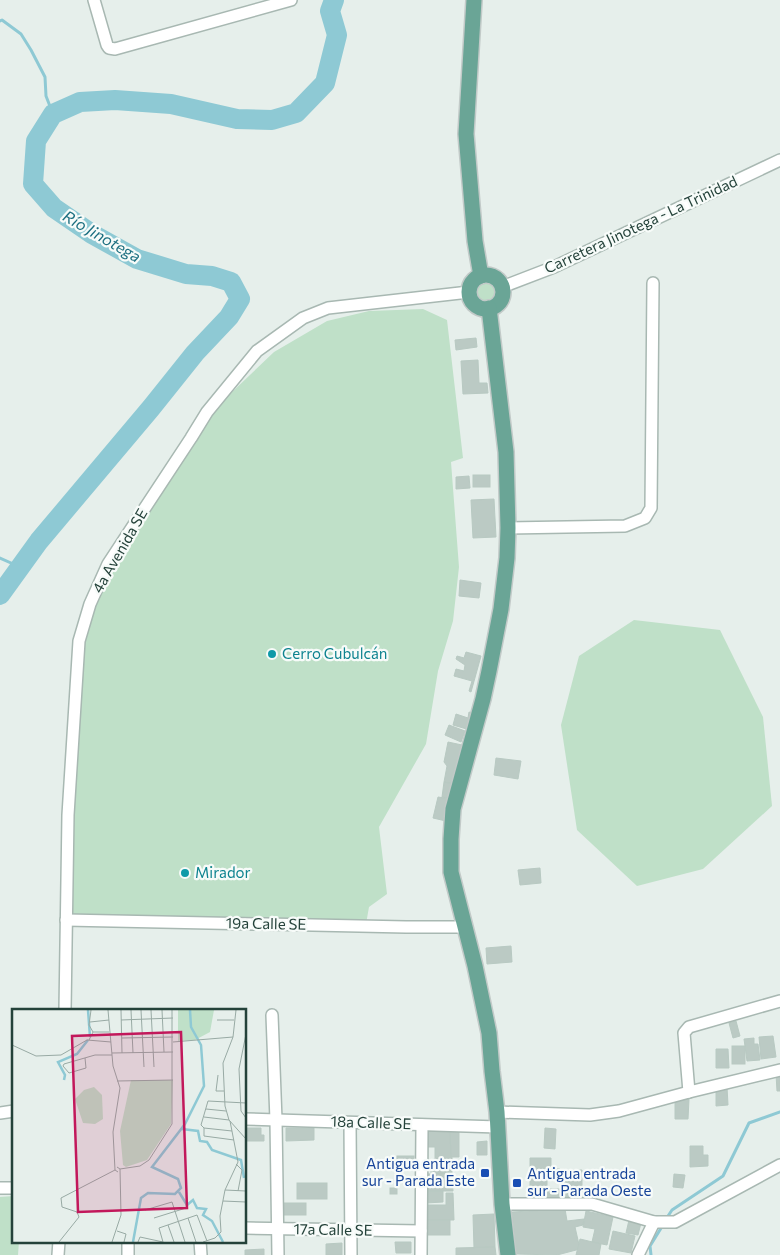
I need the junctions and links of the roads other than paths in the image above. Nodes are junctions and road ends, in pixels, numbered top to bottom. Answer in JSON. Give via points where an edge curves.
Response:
{"nodes":[{"id":1,"x":94,"y":0,"type":"edge"},
{"id":2,"x":291,"y":0,"type":"edge"},
{"id":3,"x":474,"y":0,"type":"edge"},
{"id":4,"x":780,"y":160,"type":"edge"},
{"id":5,"x":481,"y":276,"type":"junction"},
{"id":6,"x":653,"y":283,"type":"dead end"},
{"id":7,"x":502,"y":287,"type":"junction"},
{"id":8,"x":469,"y":292,"type":"junction"},
{"id":9,"x":489,"y":308,"type":"junction"},
{"id":10,"x":508,"y":528,"type":"junction"},
{"id":11,"x":66,"y":920,"type":"junction"},
{"id":12,"x":465,"y":927,"type":"junction"},
{"id":13,"x":780,"y":1001,"type":"edge"},
{"id":14,"x":65,"y":1009,"type":"edge"},
{"id":15,"x":272,"y":1015,"type":"dead end"},
{"id":16,"x":780,"y":1070,"type":"edge"},
{"id":17,"x":689,"y":1092,"type":"junction"},
{"id":18,"x":246,"y":1119,"type":"edge"},
{"id":19,"x":276,"y":1120,"type":"junction"},
{"id":20,"x":498,"y":1120,"type":"junction"},
{"id":21,"x":350,"y":1123,"type":"junction"},
{"id":22,"x":422,"y":1125,"type":"junction"},
{"id":23,"x":780,"y":1165,"type":"edge"},
{"id":24,"x":502,"y":1204,"type":"junction"},
{"id":25,"x":654,"y":1222,"type":"junction"},
{"id":26,"x":246,"y":1228,"type":"edge"},
{"id":27,"x":278,"y":1228,"type":"junction"},
{"id":28,"x":351,"y":1230,"type":"junction"},
{"id":29,"x":422,"y":1231,"type":"junction"},
{"id":30,"x":59,"y":1242,"type":"edge"},
{"id":31,"x":128,"y":1242,"type":"edge"},
{"id":32,"x":200,"y":1242,"type":"edge"},
{"id":33,"x":58,"y":1255,"type":"edge"},
{"id":34,"x":128,"y":1255,"type":"edge"},
{"id":35,"x":201,"y":1255,"type":"edge"},
{"id":36,"x":278,"y":1255,"type":"edge"},
{"id":37,"x":351,"y":1255,"type":"edge"},
{"id":38,"x":422,"y":1255,"type":"edge"},
{"id":39,"x":508,"y":1255,"type":"edge"},
{"id":40,"x":638,"y":1255,"type":"edge"}],
"edges":[{"from":1,"to":2,"type":"street","via":[[107,45],[115,49]]},
{"from":3,"to":5,"type":"main road","via":[[466,134],[474,240]]},
{"from":4,"to":7,"type":"street","name":"Carretera Jinotega - La Trinidad","via":[[554,266]]},
{"from":5,"to":7,"type":"main road","via":[[494,277]]},
{"from":5,"to":8,"type":"main road","via":[[472,282]]},
{"from":6,"to":10,"type":"street","via":[[651,508],[646,518],[626,526]]},
{"from":7,"to":9,"type":"main road","via":[[501,298]]},
{"from":8,"to":9,"type":"main road","via":[[475,305]]},
{"from":8,"to":11,"type":"street","name":"4a Avenida SE","via":[[328,308],[303,318],[257,351],[207,412],[108,564],[90,604],[79,641],[68,815]]},
{"from":9,"to":10,"type":"main road","via":[[506,452]]},
{"from":10,"to":12,"type":"main road","via":[[501,609],[483,699],[453,809],[451,872]]},
{"from":11,"to":12,"type":"street","name":"19a Calle SE"},
{"from":11,"to":14,"type":"street","name":"4a Avenida SE"},
{"from":12,"to":20,"type":"main road","via":[[489,1033]]},
{"from":13,"to":17,"type":"street","via":[[689,1027],[684,1033]]},
{"from":15,"to":19,"type":"street"},
{"from":16,"to":17,"type":"street","name":"18a Calle SE"},
{"from":17,"to":20,"type":"street","name":"18a Calle SE","via":[[600,1114]]},
{"from":18,"to":19,"type":"street","name":"18a Calle SE"},
{"from":19,"to":21,"type":"street","name":"18a Calle SE"},
{"from":19,"to":27,"type":"street"},
{"from":20,"to":22,"type":"street","name":"18a Calle SE","via":[[461,1126]]},
{"from":20,"to":24,"type":"main road"},
{"from":21,"to":22,"type":"street","name":"18a Calle SE"},
{"from":21,"to":28,"type":"street"},
{"from":22,"to":29,"type":"street"},
{"from":23,"to":25,"type":"street","via":[[675,1222]]},
{"from":24,"to":25,"type":"street","via":[[592,1204]]},
{"from":24,"to":39,"type":"main road"},
{"from":25,"to":40,"type":"street"},
{"from":26,"to":27,"type":"street","name":"17a Calle SE"},
{"from":27,"to":28,"type":"street","name":"17a Calle SE"},
{"from":27,"to":36,"type":"street"},
{"from":28,"to":29,"type":"street","name":"17a Calle SE"},
{"from":28,"to":37,"type":"street"},
{"from":29,"to":38,"type":"street"},
{"from":30,"to":33,"type":"street"},
{"from":31,"to":34,"type":"street"},
{"from":32,"to":35,"type":"street"}]}
